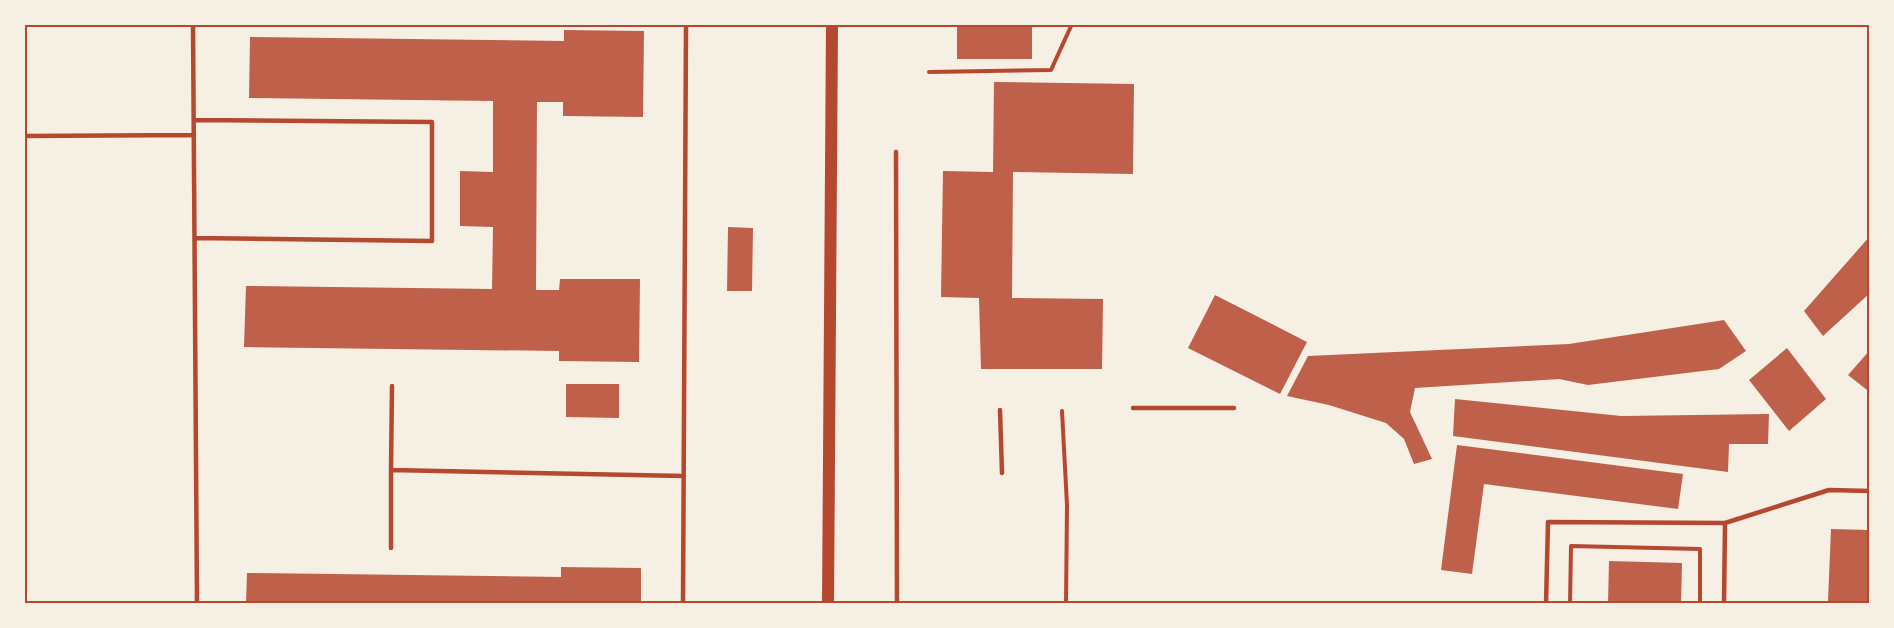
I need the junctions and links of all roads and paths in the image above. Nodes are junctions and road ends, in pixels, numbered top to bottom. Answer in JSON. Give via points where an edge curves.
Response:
{"nodes":[{"id":1,"x":193,"y":24,"type":"edge"},
{"id":2,"x":686,"y":24,"type":"edge"},
{"id":3,"x":832,"y":24,"type":"edge"},
{"id":4,"x":1072,"y":24,"type":"edge"},
{"id":5,"x":929,"y":72,"type":"dead end"},
{"id":6,"x":194,"y":120,"type":"junction"},
{"id":7,"x":194,"y":135,"type":"junction"},
{"id":8,"x":24,"y":136,"type":"edge"},
{"id":9,"x":896,"y":152,"type":"dead end"},
{"id":10,"x":195,"y":238,"type":"junction"},
{"id":11,"x":392,"y":386,"type":"dead end"},
{"id":12,"x":1133,"y":408,"type":"dead end"},
{"id":13,"x":1234,"y":408,"type":"dead end"},
{"id":14,"x":1000,"y":410,"type":"dead end"},
{"id":15,"x":1062,"y":411,"type":"dead end"},
{"id":16,"x":391,"y":470,"type":"junction"},
{"id":17,"x":1002,"y":473,"type":"dead end"},
{"id":18,"x":684,"y":476,"type":"junction"},
{"id":19,"x":1870,"y":491,"type":"edge"},
{"id":20,"x":1725,"y":523,"type":"junction"},
{"id":21,"x":391,"y":548,"type":"dead end"},
{"id":22,"x":197,"y":604,"type":"edge"},
{"id":23,"x":683,"y":604,"type":"edge"},
{"id":24,"x":828,"y":604,"type":"edge"},
{"id":25,"x":897,"y":604,"type":"edge"},
{"id":26,"x":1066,"y":604,"type":"edge"},
{"id":27,"x":1546,"y":604,"type":"edge"},
{"id":28,"x":1570,"y":604,"type":"edge"},
{"id":29,"x":1700,"y":604,"type":"edge"},
{"id":30,"x":1724,"y":604,"type":"edge"}],
"edges":[{"from":1,"to":6,"type":"lane"},
{"from":2,"to":18,"type":"lane"},
{"from":3,"to":24,"type":"main road"},
{"from":4,"to":5,"type":"path","via":[[1051,70]]},
{"from":6,"to":7,"type":"lane"},
{"from":6,"to":10,"type":"lane","via":[[432,122],[432,241]]},
{"from":7,"to":8,"type":"lane"},
{"from":7,"to":10,"type":"lane"},
{"from":9,"to":25,"type":"lane"},
{"from":10,"to":22,"type":"lane"},
{"from":11,"to":16,"type":"lane"},
{"from":12,"to":13,"type":"lane"},
{"from":14,"to":17,"type":"lane"},
{"from":15,"to":26,"type":"path","via":[[1067,505]]},
{"from":16,"to":18,"type":"lane"},
{"from":16,"to":21,"type":"lane"},
{"from":18,"to":23,"type":"lane"},
{"from":19,"to":20,"type":"lane","via":[[1829,490]]},
{"from":20,"to":27,"type":"lane","via":[[1548,522]]},
{"from":20,"to":30,"type":"lane"},
{"from":28,"to":29,"type":"path","via":[[1571,546],[1700,549]]}]}
